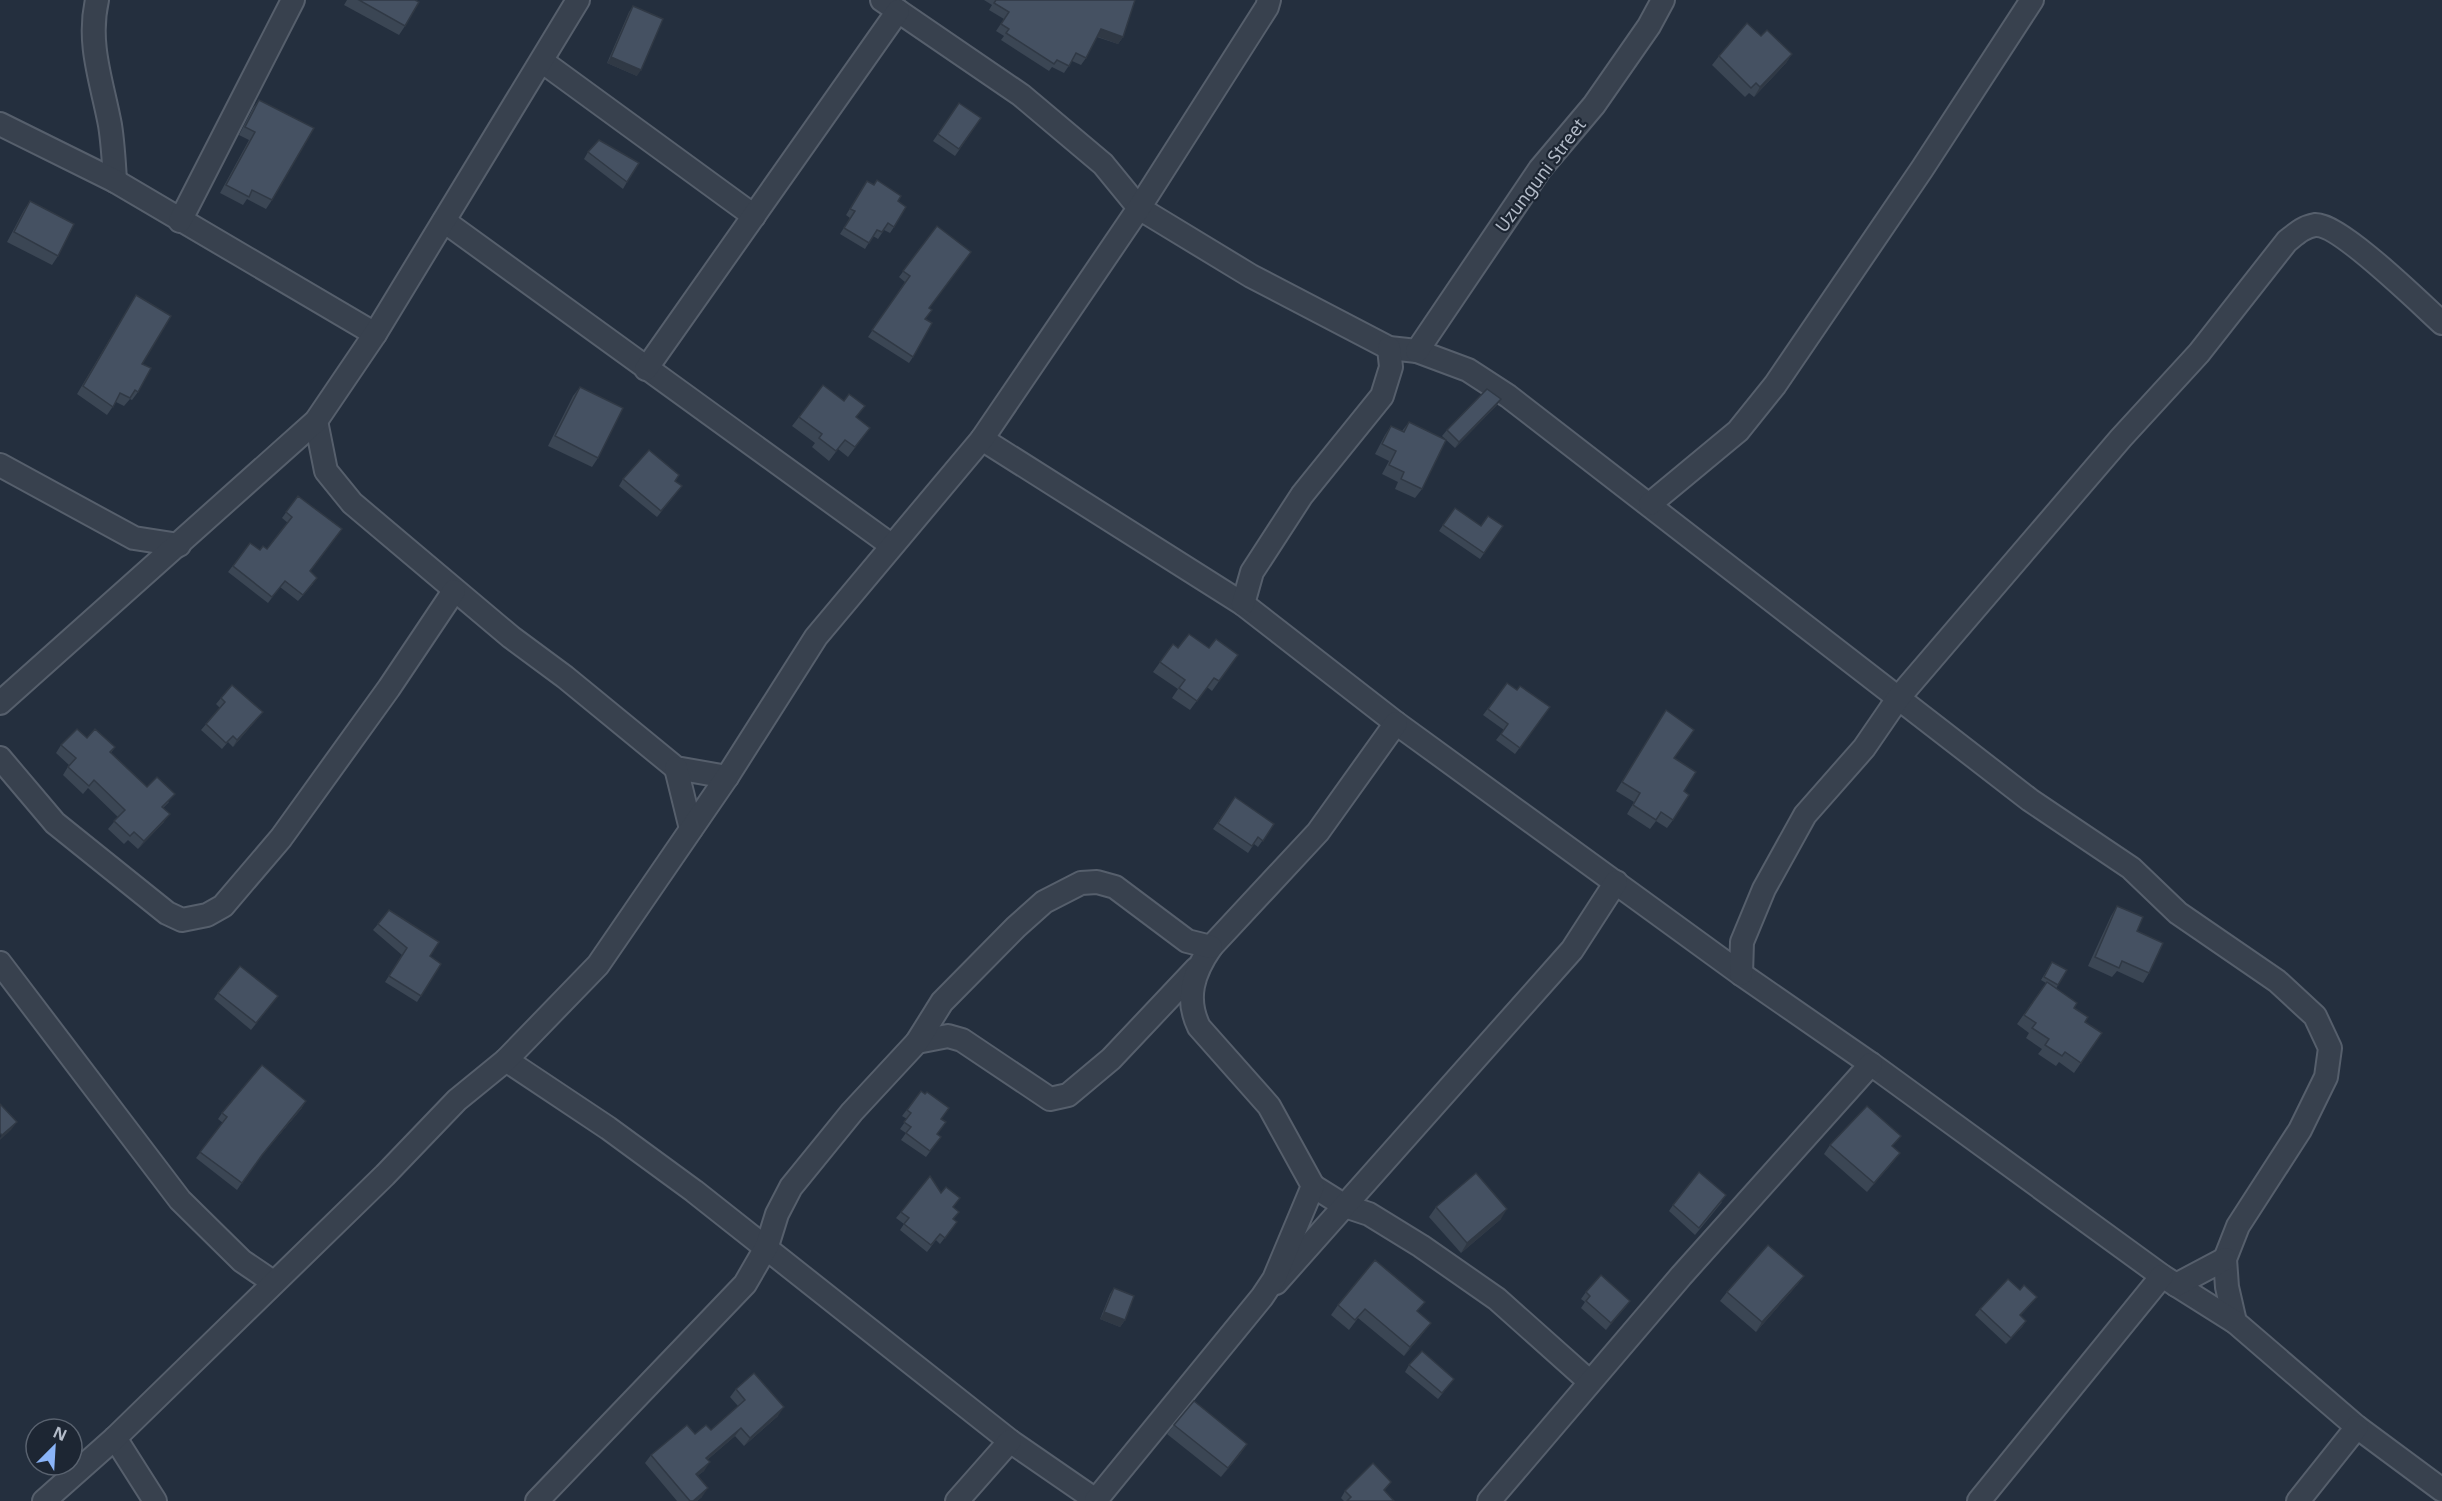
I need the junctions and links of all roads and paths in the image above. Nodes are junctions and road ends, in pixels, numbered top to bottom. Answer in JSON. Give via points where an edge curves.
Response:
{"nodes":[{"id":1,"x":97,"y":0,"type":"edge"},
{"id":2,"x":293,"y":0,"type":"edge"},
{"id":3,"x":578,"y":0,"type":"edge"},
{"id":4,"x":1269,"y":0,"type":"edge"},
{"id":5,"x":1664,"y":0,"type":"edge"},
{"id":6,"x":2032,"y":0,"type":"edge"},
{"id":7,"x":890,"y":5,"type":"edge"},
{"id":8,"x":543,"y":62,"type":"junction"},
{"id":9,"x":0,"y":124,"type":"edge"},
{"id":10,"x":115,"y":181,"type":"junction"},
{"id":11,"x":1138,"y":208,"type":"junction"},
{"id":12,"x":754,"y":216,"type":"junction"},
{"id":13,"x":180,"y":221,"type":"junction"},
{"id":14,"x":444,"y":221,"type":"junction"},
{"id":15,"x":2442,"y":323,"type":"edge"},
{"id":16,"x":375,"y":334,"type":"junction"},
{"id":17,"x":1389,"y":348,"type":"junction"},
{"id":18,"x":1418,"y":351,"type":"junction"},
{"id":19,"x":646,"y":369,"type":"junction"},
{"id":20,"x":316,"y":421,"type":"junction"},
{"id":21,"x":981,"y":439,"type":"junction"},
{"id":22,"x":0,"y":465,"type":"edge"},
{"id":23,"x":1650,"y":504,"type":"junction"},
{"id":24,"x":134,"y":538,"type":"junction"},
{"id":25,"x":179,"y":545,"type":"junction"},
{"id":26,"x":891,"y":545,"type":"junction"},
{"id":27,"x":138,"y":581,"type":"junction"},
{"id":28,"x":454,"y":591,"type":"junction"},
{"id":29,"x":1243,"y":604,"type":"junction"},
{"id":30,"x":1899,"y":697,"type":"junction"},
{"id":31,"x":0,"y":703,"type":"edge"},
{"id":32,"x":1396,"y":723,"type":"junction"},
{"id":33,"x":0,"y":758,"type":"edge"},
{"id":34,"x":676,"y":768,"type":"junction"},
{"id":35,"x":727,"y":777,"type":"junction"},
{"id":36,"x":691,"y":829,"type":"junction"},
{"id":37,"x":1616,"y":882,"type":"junction"},
{"id":38,"x":1210,"y":947,"type":"junction"},
{"id":39,"x":0,"y":963,"type":"edge"},
{"id":40,"x":1196,"y":969,"type":"junction"},
{"id":41,"x":1741,"y":974,"type":"junction"},
{"id":42,"x":917,"y":1042,"type":"junction"},
{"id":43,"x":506,"y":1060,"type":"junction"},
{"id":44,"x":1871,"y":1064,"type":"junction"},
{"id":45,"x":1313,"y":1186,"type":"junction"},
{"id":46,"x":1345,"y":1206,"type":"junction"},
{"id":47,"x":766,"y":1246,"type":"junction"},
{"id":48,"x":2225,"y":1259,"type":"junction"},
{"id":49,"x":2169,"y":1280,"type":"junction"},
{"id":50,"x":273,"y":1281,"type":"junction"},
{"id":51,"x":1262,"y":1297,"type":"junction"},
{"id":52,"x":2235,"y":1322,"type":"junction"},
{"id":53,"x":1590,"y":1382,"type":"junction"},
{"id":54,"x":2357,"y":1427,"type":"junction"},
{"id":55,"x":115,"y":1438,"type":"junction"},
{"id":56,"x":1010,"y":1441,"type":"junction"},
{"id":57,"x":2442,"y":1490,"type":"edge"},
{"id":58,"x":44,"y":1501,"type":"edge"},
{"id":59,"x":155,"y":1501,"type":"edge"},
{"id":60,"x":537,"y":1501,"type":"edge"},
{"id":61,"x":957,"y":1501,"type":"edge"},
{"id":62,"x":1096,"y":1501,"type":"edge"},
{"id":63,"x":1489,"y":1501,"type":"edge"},
{"id":64,"x":1979,"y":1501,"type":"edge"},
{"id":65,"x":2298,"y":1501,"type":"edge"}],
"edges":[{"from":1,"to":10,"type":"street","via":[[92,23]]},
{"from":2,"to":13,"type":"street"},
{"from":3,"to":8,"type":"street"},
{"from":4,"to":11,"type":"street"},
{"from":5,"to":18,"type":"street","name":"Uzunguni Street","via":[[1594,105],[1540,169]]},
{"from":6,"to":23,"type":"street","via":[[1775,385],[1737,431]]},
{"from":7,"to":11,"type":"street","via":[[1021,95],[1102,164]]},
{"from":7,"to":12,"type":"street"},
{"from":8,"to":12,"type":"street"},
{"from":8,"to":14,"type":"street"},
{"from":9,"to":10,"type":"street"},
{"from":10,"to":13,"type":"street"},
{"from":11,"to":17,"type":"street","via":[[1251,276]]},
{"from":11,"to":21,"type":"street"},
{"from":12,"to":19,"type":"street"},
{"from":13,"to":16,"type":"street"},
{"from":14,"to":16,"type":"street"},
{"from":14,"to":19,"type":"street"},
{"from":15,"to":30,"type":"street","via":[[2339,234],[2317,225],[2301,229]]},
{"from":16,"to":20,"type":"street"},
{"from":17,"to":18,"type":"street"},
{"from":17,"to":29,"type":"street","via":[[1391,367],[1382,396],[1302,495],[1252,572]]},
{"from":18,"to":23,"type":"street","via":[[1468,369]]},
{"from":19,"to":26,"type":"street"},
{"from":20,"to":25,"type":"street"},
{"from":20,"to":28,"type":"street","via":[[326,471],[352,504]]},
{"from":21,"to":26,"type":"street"},
{"from":21,"to":29,"type":"street"},
{"from":22,"to":24,"type":"street"},
{"from":23,"to":30,"type":"street"},
{"from":24,"to":25,"type":"street"},
{"from":24,"to":27,"type":"street"},
{"from":25,"to":27,"type":"street"},
{"from":26,"to":35,"type":"street","via":[[816,637]]},
{"from":27,"to":31,"type":"street"},
{"from":28,"to":33,"type":"street","via":[[282,838],[223,906],[207,915],[182,920],[167,913],[55,824]]},
{"from":28,"to":34,"type":"street"},
{"from":29,"to":32,"type":"street"},
{"from":30,"to":41,"type":"street","via":[[1864,748],[1804,815],[1764,889],[1743,942]]},
{"from":30,"to":48,"type":"street","via":[[2030,800],[2131,868],[2178,913],[2277,981],[2315,1016],[2330,1048],[2326,1077],[2300,1130],[2238,1226]]},
{"from":32,"to":37,"type":"street"},
{"from":32,"to":38,"type":"street","via":[[1318,832]]},
{"from":34,"to":35,"type":"street"},
{"from":34,"to":36,"type":"street"},
{"from":35,"to":36,"type":"street"},
{"from":36,"to":43,"type":"street","via":[[598,965]]},
{"from":37,"to":41,"type":"street"},
{"from":37,"to":46,"type":"street","via":[[1572,950]]},
{"from":38,"to":40,"type":"street"},
{"from":38,"to":42,"type":"street","via":[[1187,941],[1115,887],[1081,883],[1044,903],[1016,927],[942,1002]]},
{"from":39,"to":50,"type":"street","via":[[180,1200],[242,1262]]},
{"from":40,"to":42,"type":"street","via":[[1111,1059],[1068,1095],[1050,1099],[962,1040],[948,1036]]},
{"from":40,"to":45,"type":"street","via":[[1191,996],[1192,1013],[1199,1027],[1269,1106]]},
{"from":41,"to":44,"type":"street"},
{"from":42,"to":47,"type":"street","via":[[790,1187]]},
{"from":43,"to":47,"type":"street","via":[[608,1128]]},
{"from":43,"to":50,"type":"street","via":[[457,1100]]},
{"from":44,"to":49,"type":"street"},
{"from":44,"to":53,"type":"street"},
{"from":45,"to":46,"type":"street"},
{"from":45,"to":51,"type":"street","via":[[1274,1279]]},
{"from":46,"to":51,"type":"street"},
{"from":46,"to":53,"type":"street","via":[[1378,1219],[1497,1299]]},
{"from":47,"to":56,"type":"street"},
{"from":47,"to":60,"type":"street","via":[[746,1284]]},
{"from":48,"to":49,"type":"street"},
{"from":48,"to":52,"type":"street"},
{"from":49,"to":52,"type":"street"},
{"from":49,"to":64,"type":"street"},
{"from":50,"to":55,"type":"street"},
{"from":51,"to":62,"type":"street"},
{"from":52,"to":54,"type":"street"},
{"from":53,"to":63,"type":"street"},
{"from":54,"to":57,"type":"street"},
{"from":54,"to":65,"type":"street"},
{"from":55,"to":58,"type":"street"},
{"from":55,"to":59,"type":"street"},
{"from":56,"to":61,"type":"street"},
{"from":56,"to":62,"type":"street"}]}
